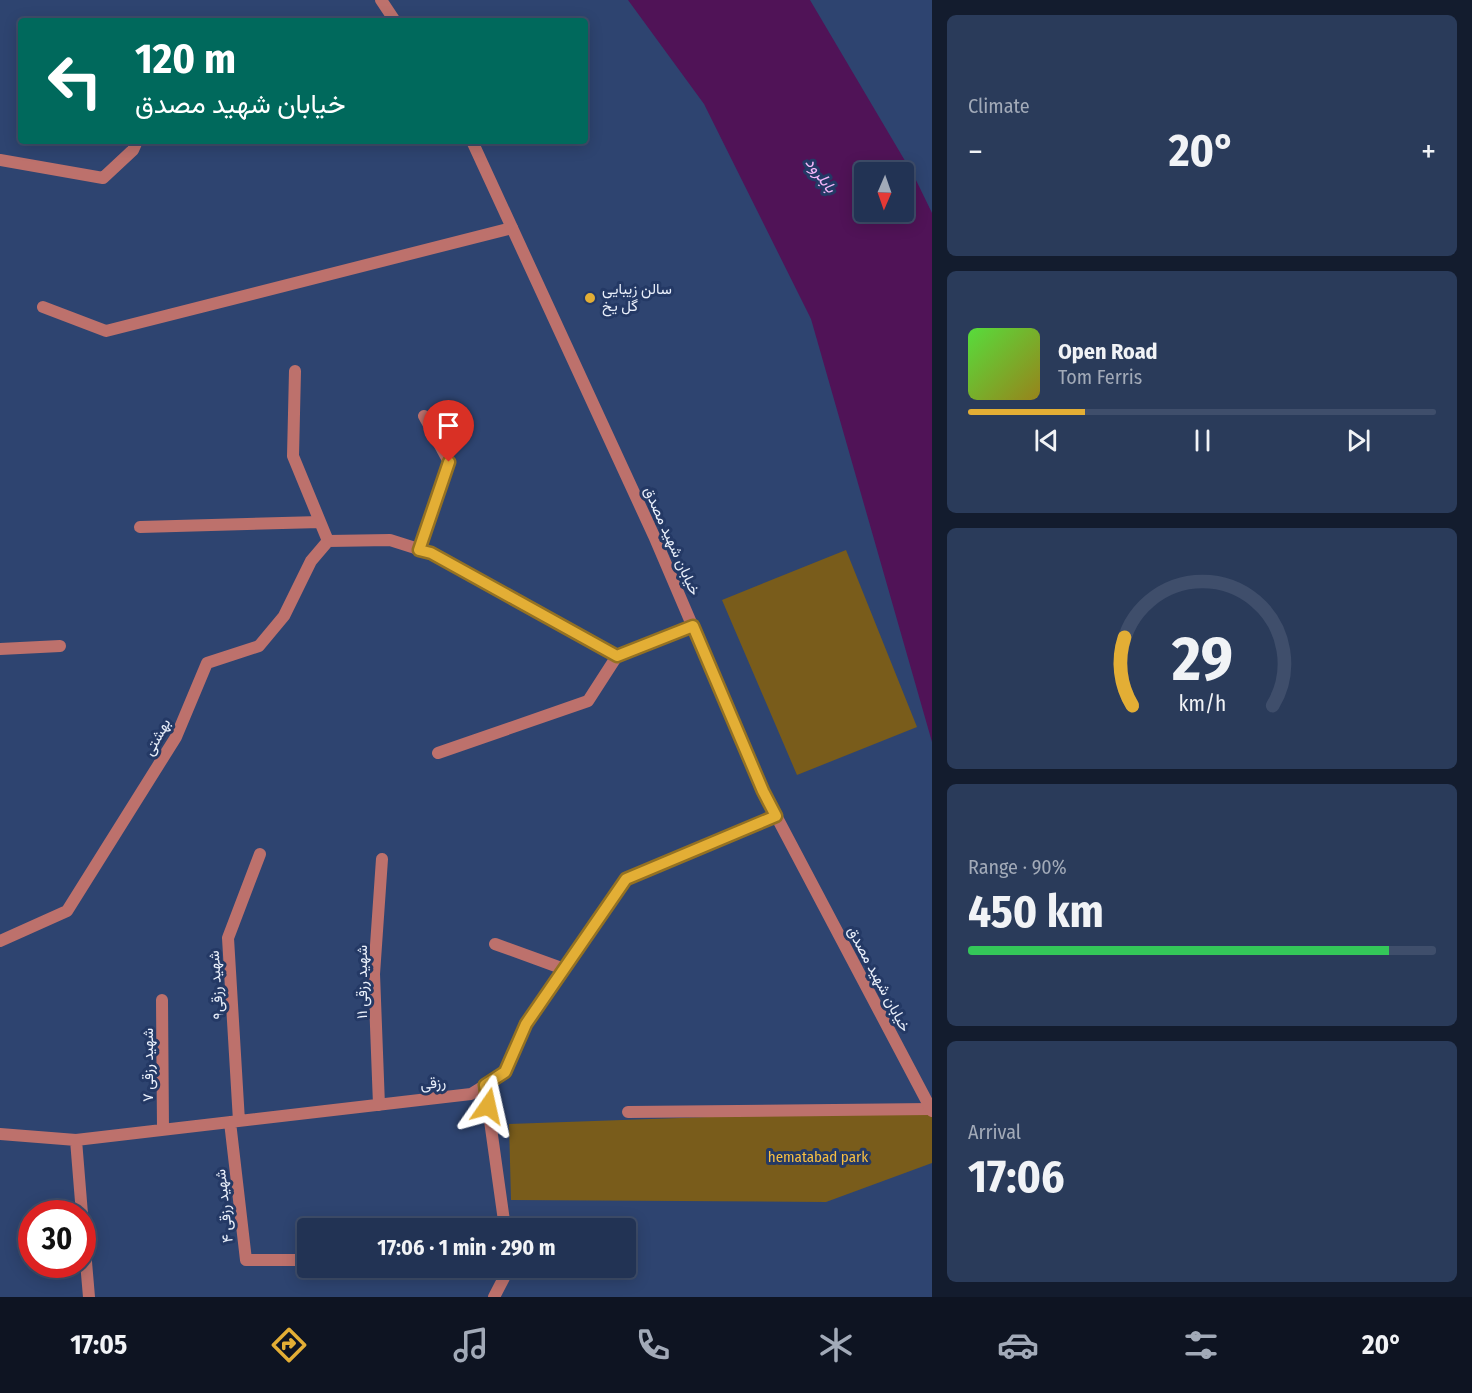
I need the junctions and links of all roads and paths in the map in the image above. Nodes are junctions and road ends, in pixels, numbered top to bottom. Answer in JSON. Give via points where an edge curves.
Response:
{"nodes":[{"id":1,"x":381,"y":0,"type":"edge"},
{"id":2,"x":393,"y":18,"type":"edge"},
{"id":3,"x":135,"y":144,"type":"edge"},
{"id":4,"x":473,"y":144,"type":"edge"},
{"id":5,"x":0,"y":160,"type":"edge"},
{"id":6,"x":512,"y":228,"type":"junction"},
{"id":7,"x":43,"y":307,"type":"dead end"},
{"id":8,"x":296,"y":371,"type":"dead end"},
{"id":9,"x":424,"y":416,"type":"dead end"},
{"id":10,"x":320,"y":522,"type":"junction"},
{"id":11,"x":140,"y":527,"type":"dead end"},
{"id":12,"x":328,"y":541,"type":"junction"},
{"id":13,"x":419,"y":550,"type":"junction"},
{"id":14,"x":693,"y":626,"type":"junction"},
{"id":15,"x":60,"y":646,"type":"dead end"},
{"id":16,"x":0,"y":649,"type":"edge"},
{"id":17,"x":617,"y":656,"type":"junction"},
{"id":18,"x":438,"y":753,"type":"dead end"},
{"id":19,"x":776,"y":816,"type":"junction"},
{"id":20,"x":260,"y":854,"type":"dead end"},
{"id":21,"x":382,"y":859,"type":"dead end"},
{"id":22,"x":0,"y":941,"type":"edge"},
{"id":23,"x":495,"y":944,"type":"dead end"},
{"id":24,"x":564,"y":969,"type":"junction"},
{"id":25,"x":162,"y":1000,"type":"dead end"},
{"id":26,"x":485,"y":1085,"type":"junction"},
{"id":27,"x":379,"y":1105,"type":"junction"},
{"id":28,"x":931,"y":1110,"type":"edge"},
{"id":29,"x":628,"y":1112,"type":"dead end"},
{"id":30,"x":235,"y":1121,"type":"junction"},
{"id":31,"x":163,"y":1130,"type":"junction"},
{"id":32,"x":0,"y":1134,"type":"edge"},
{"id":33,"x":76,"y":1140,"type":"junction"},
{"id":34,"x":81,"y":1200,"type":"edge"},
{"id":35,"x":504,"y":1218,"type":"edge"},
{"id":36,"x":297,"y":1260,"type":"edge"},
{"id":37,"x":87,"y":1278,"type":"edge"},
{"id":38,"x":504,"y":1278,"type":"edge"},
{"id":39,"x":89,"y":1297,"type":"edge"},
{"id":40,"x":494,"y":1297,"type":"edge"}],
"edges":[{"from":1,"to":2,"type":"street"},
{"from":3,"to":5,"type":"street","via":[[103,178]]},
{"from":4,"to":6,"type":"street","name":"خیابان شهید مصدق"},
{"from":6,"to":7,"type":"street","via":[[106,331]]},
{"from":6,"to":14,"type":"street","name":"خیابان شهید مصدق"},
{"from":8,"to":10,"type":"street","via":[[292,456]]},
{"from":9,"to":13,"type":"street","via":[[449,462]]},
{"from":10,"to":11,"type":"street"},
{"from":10,"to":12,"type":"street"},
{"from":12,"to":13,"type":"street","via":[[390,540]]},
{"from":12,"to":22,"type":"street","name":"بهشتی","via":[[311,561],[284,616],[259,646],[207,663],[176,737],[67,911]]},
{"from":13,"to":17,"type":"street","via":[[431,553]]},
{"from":14,"to":17,"type":"street"},
{"from":14,"to":19,"type":"street","name":"خیابان شهید مصدق"},
{"from":15,"to":16,"type":"street"},
{"from":17,"to":18,"type":"street","via":[[588,700]]},
{"from":19,"to":24,"type":"street","name":"رزقی","via":[[626,879]]},
{"from":19,"to":28,"type":"street","name":"خیابان شهید مصدق"},
{"from":20,"to":30,"type":"street","name":"شهید رزقی۹","via":[[228,938]]},
{"from":21,"to":27,"type":"street","name":"شهید رزقی ۱۱","via":[[374,974]]},
{"from":23,"to":24,"type":"street"},
{"from":24,"to":26,"type":"street","name":"رزقی","via":[[526,1024],[505,1072]]},
{"from":25,"to":31,"type":"street","name":"شهید رزقی ۷"},
{"from":26,"to":27,"type":"street","name":"رزقی","via":[[471,1094]]},
{"from":26,"to":35,"type":"street"},
{"from":27,"to":30,"type":"street","name":"رزقی"},
{"from":28,"to":29,"type":"street"},
{"from":30,"to":31,"type":"street","name":"رزقی"},
{"from":30,"to":36,"type":"street","name":"شهید رزقی ۴","via":[[246,1260]]},
{"from":31,"to":33,"type":"street","name":"رزقی"},
{"from":32,"to":33,"type":"street","name":"رزقی"},
{"from":33,"to":34,"type":"street"},
{"from":37,"to":39,"type":"street"},
{"from":38,"to":40,"type":"street"}]}
